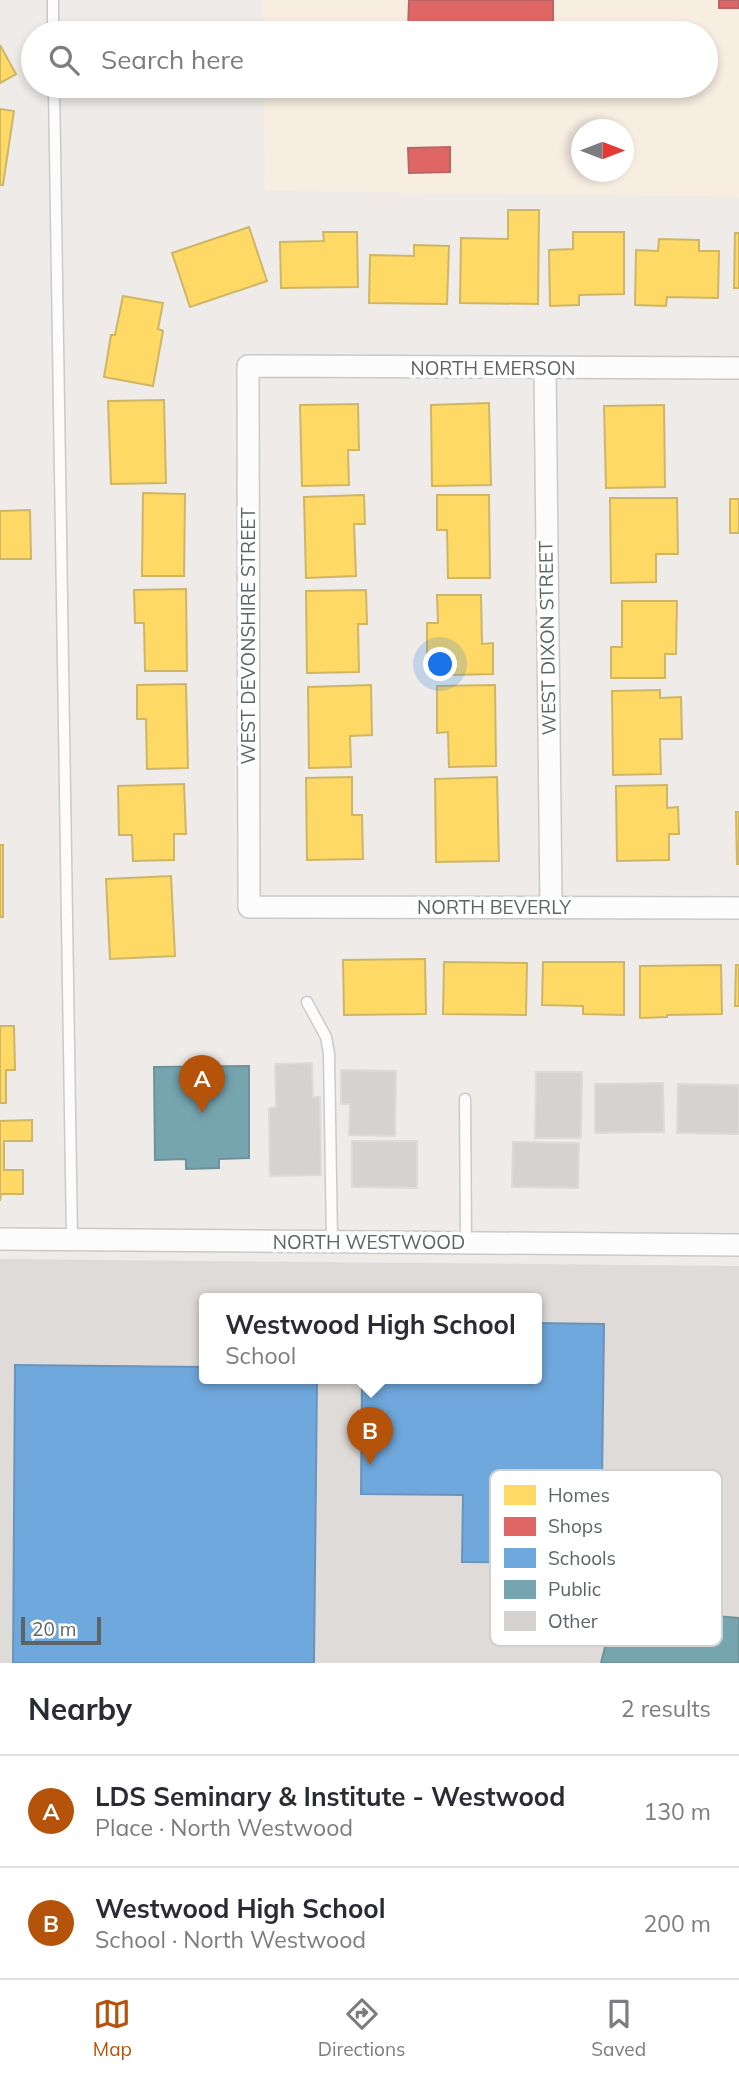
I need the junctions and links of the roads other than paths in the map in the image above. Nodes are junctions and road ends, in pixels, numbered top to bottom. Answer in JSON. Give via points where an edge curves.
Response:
{"nodes":[{"id":1,"x":53,"y":0,"type":"edge"},
{"id":2,"x":54,"y":21,"type":"edge"},
{"id":3,"x":54,"y":98,"type":"edge"},
{"id":4,"x":248,"y":366,"type":"joint"},
{"id":5,"x":739,"y":368,"type":"edge"},
{"id":6,"x":545,"y":369,"type":"junction"},
{"id":7,"x":248,"y":907,"type":"joint"},
{"id":8,"x":551,"y":907,"type":"junction"},
{"id":9,"x":739,"y":908,"type":"edge"},
{"id":10,"x":307,"y":1002,"type":"dead end"},
{"id":11,"x":465,"y":1098,"type":"dead end"},
{"id":12,"x":0,"y":1239,"type":"edge"},
{"id":13,"x":72,"y":1239,"type":"junction"},
{"id":14,"x":332,"y":1242,"type":"junction"},
{"id":15,"x":466,"y":1243,"type":"junction"},
{"id":16,"x":739,"y":1245,"type":"edge"}],
"edges":[{"from":1,"to":2,"type":"lane"},
{"from":3,"to":13,"type":"lane"},
{"from":4,"to":6,"type":"street","name":"NORTH EMERSON"},
{"from":4,"to":7,"type":"street","name":"WEST DEVONSHIRE STREET"},
{"from":5,"to":6,"type":"street","name":"NORTH EMERSON"},
{"from":6,"to":8,"type":"street","name":"WEST DIXON STREET"},
{"from":7,"to":8,"type":"street","name":"NORTH BEVERLY"},
{"from":8,"to":9,"type":"street","name":"NORTH BEVERLY"},
{"from":10,"to":14,"type":"lane","via":[[326,1037],[329,1054]]},
{"from":11,"to":15,"type":"lane"},
{"from":12,"to":13,"type":"street","name":"NORTH WESTWOOD"},
{"from":13,"to":14,"type":"street","name":"NORTH WESTWOOD"},
{"from":14,"to":15,"type":"street","name":"NORTH WESTWOOD"},
{"from":15,"to":16,"type":"street","name":"NORTH WESTWOOD"}]}
